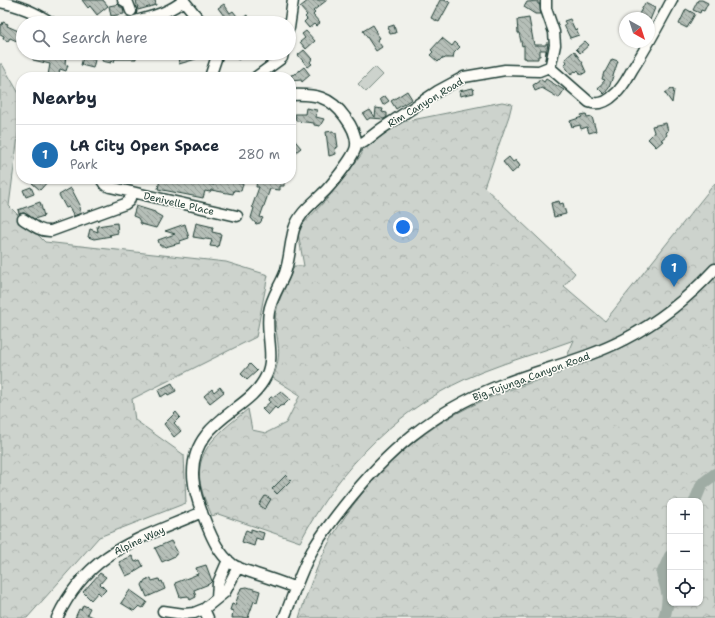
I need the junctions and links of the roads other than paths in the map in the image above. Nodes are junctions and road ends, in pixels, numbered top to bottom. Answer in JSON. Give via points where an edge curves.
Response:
{"nodes":[{"id":1,"x":123,"y":0,"type":"edge"},
{"id":2,"x":184,"y":0,"type":"edge"},
{"id":3,"x":293,"y":0,"type":"edge"},
{"id":4,"x":546,"y":0,"type":"edge"},
{"id":5,"x":672,"y":0,"type":"edge"},
{"id":6,"x":0,"y":2,"type":"edge"},
{"id":7,"x":132,"y":11,"type":"dead end"},
{"id":8,"x":41,"y":16,"type":"edge"},
{"id":9,"x":153,"y":16,"type":"edge"},
{"id":10,"x":197,"y":16,"type":"edge"},
{"id":11,"x":291,"y":16,"type":"edge"},
{"id":12,"x":216,"y":60,"type":"edge"},
{"id":13,"x":279,"y":60,"type":"edge"},
{"id":14,"x":549,"y":66,"type":"junction"},
{"id":15,"x":212,"y":72,"type":"edge"},
{"id":16,"x":263,"y":72,"type":"edge"},
{"id":17,"x":296,"y":95,"type":"edge"},
{"id":18,"x":356,"y":146,"type":"junction"},
{"id":19,"x":105,"y":184,"type":"edge"},
{"id":20,"x":132,"y":192,"type":"junction"},
{"id":21,"x":237,"y":216,"type":"dead end"},
{"id":22,"x":23,"y":219,"type":"dead end"},
{"id":23,"x":715,"y":269,"type":"edge"},
{"id":24,"x":202,"y":512,"type":"junction"},
{"id":25,"x":228,"y":560,"type":"junction"},
{"id":26,"x":238,"y":567,"type":"junction"},
{"id":27,"x":296,"y":588,"type":"junction"},
{"id":28,"x":218,"y":598,"type":"junction"},
{"id":29,"x":163,"y":611,"type":"dead end"},
{"id":30,"x":206,"y":613,"type":"edge"},
{"id":31,"x":57,"y":618,"type":"edge"},
{"id":32,"x":284,"y":618,"type":"edge"}],
"edges":[{"from":1,"to":7,"type":"street"},
{"from":2,"to":9,"type":"street","via":[[166,12]]},
{"from":2,"to":10,"type":"street"},
{"from":3,"to":11,"type":"street"},
{"from":4,"to":14,"type":"street","via":[[555,45]]},
{"from":5,"to":14,"type":"street","via":[[623,85],[608,100],[596,104],[589,102]]},
{"from":6,"to":8,"type":"street","via":[[25,8]]},
{"from":12,"to":15,"type":"street"},
{"from":13,"to":16,"type":"street"},
{"from":14,"to":18,"type":"street","name":"Rim Canyon Road","via":[[539,71],[505,70],[464,77],[438,91]]},
{"from":17,"to":18,"type":"street","via":[[313,95],[330,102],[349,122]]},
{"from":18,"to":24,"type":"street","via":[[331,185],[299,217],[295,227],[287,264],[269,312],[270,352],[266,377],[254,393],[214,425],[197,449],[193,481]]},
{"from":19,"to":20,"type":"street","name":"Denivelle Place"},
{"from":20,"to":21,"type":"street","name":"Denivelle Place"},
{"from":20,"to":22,"type":"street","via":[[126,204],[51,231],[46,232]]},
{"from":23,"to":27,"type":"street","name":"Big Tujunga Canyon Road","via":[[680,301],[626,339],[471,397],[410,436],[374,470],[324,532],[312,551]]},
{"from":24,"to":25,"type":"street","via":[[216,544]]},
{"from":24,"to":31,"type":"street","name":"Alpine Way","via":[[127,544],[107,556],[78,582]]},
{"from":25,"to":26,"type":"street"},
{"from":25,"to":28,"type":"street","via":[[218,583]]},
{"from":26,"to":27,"type":"street"},
{"from":26,"to":28,"type":"street","via":[[225,592]]},
{"from":27,"to":32,"type":"street","name":"Big Tujunga Canyon Road"},
{"from":28,"to":30,"type":"street"},
{"from":29,"to":30,"type":"street","via":[[184,614]]}]}
